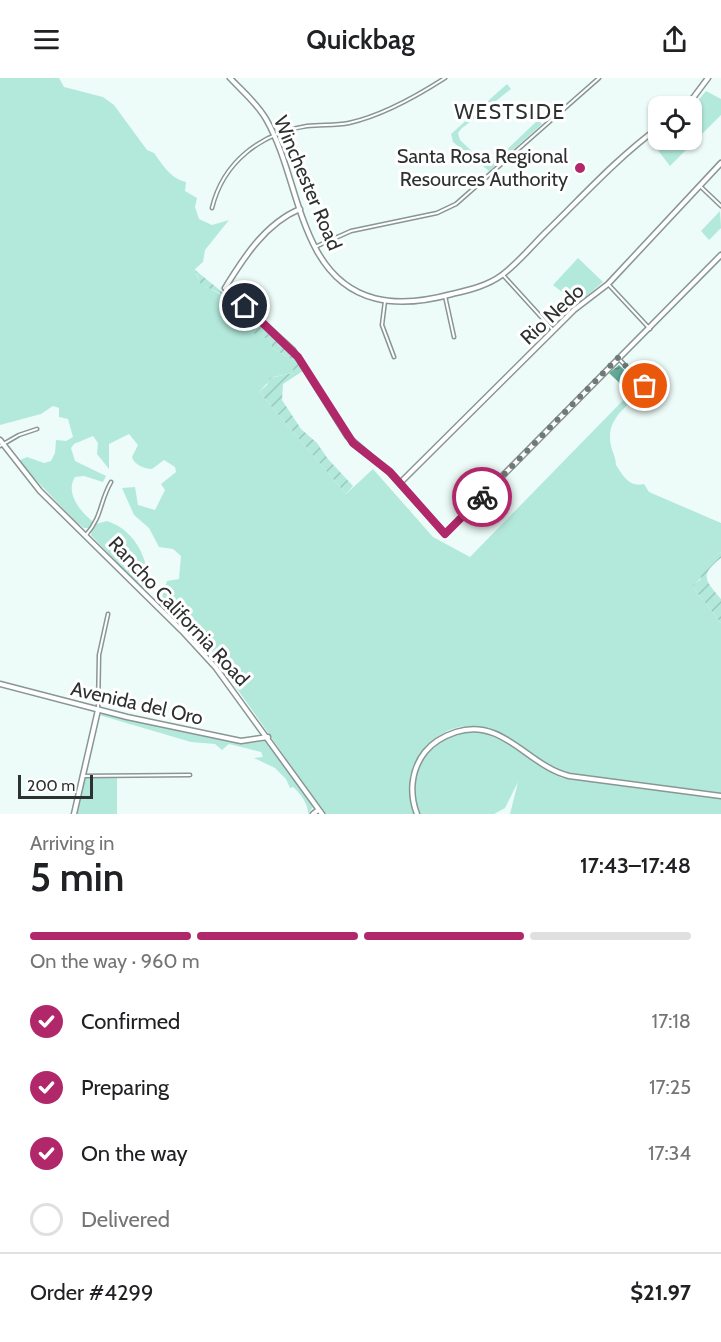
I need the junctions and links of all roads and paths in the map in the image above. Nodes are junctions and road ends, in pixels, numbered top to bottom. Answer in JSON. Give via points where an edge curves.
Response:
{"nodes":[{"id":1,"x":230,"y":78,"type":"edge"},
{"id":2,"x":445,"y":78,"type":"edge"},
{"id":3,"x":599,"y":78,"type":"edge"},
{"id":4,"x":708,"y":78,"type":"edge"},
{"id":5,"x":694,"y":96,"type":"edge"},
{"id":6,"x":648,"y":136,"type":"edge"},
{"id":7,"x":274,"y":137,"type":"junction"},
{"id":8,"x":721,"y":163,"type":"edge"},
{"id":9,"x":700,"y":186,"type":"junction"},
{"id":10,"x":721,"y":206,"type":"edge"},
{"id":11,"x":212,"y":208,"type":"dead end"},
{"id":12,"x":300,"y":209,"type":"junction"},
{"id":13,"x":315,"y":247,"type":"junction"},
{"id":14,"x":721,"y":255,"type":"edge"},
{"id":15,"x":503,"y":274,"type":"junction"},
{"id":16,"x":608,"y":284,"type":"junction"},
{"id":17,"x":445,"y":296,"type":"junction"},
{"id":18,"x":385,"y":301,"type":"junction"},
{"id":19,"x":650,"y":329,"type":"junction"},
{"id":20,"x":554,"y":330,"type":"junction"},
{"id":21,"x":454,"y":337,"type":"dead end"},
{"id":22,"x":394,"y":357,"type":"dead end"},
{"id":23,"x":618,"y":358,"type":"junction"},
{"id":24,"x":645,"y":386,"type":"dead end"},
{"id":25,"x":37,"y":429,"type":"dead end"},
{"id":26,"x":1,"y":443,"type":"edge"},
{"id":27,"x":111,"y":482,"type":"dead end"},
{"id":28,"x":400,"y":483,"type":"junction"},
{"id":29,"x":86,"y":535,"type":"junction"},
{"id":30,"x":108,"y":614,"type":"dead end"},
{"id":31,"x":0,"y":684,"type":"edge"},
{"id":32,"x":98,"y":710,"type":"junction"},
{"id":33,"x":268,"y":737,"type":"junction"},
{"id":34,"x":190,"y":775,"type":"dead end"},
{"id":35,"x":82,"y":776,"type":"junction"},
{"id":36,"x":721,"y":795,"type":"edge"},
{"id":37,"x":320,"y":812,"type":"edge"},
{"id":38,"x":74,"y":814,"type":"edge"},
{"id":39,"x":313,"y":814,"type":"edge"},
{"id":40,"x":417,"y":814,"type":"edge"}],
"edges":[{"from":1,"to":7,"type":"street","name":"Winchester Road","via":[[261,110]]},
{"from":2,"to":7,"type":"street","via":[[359,120],[307,126]]},
{"from":3,"to":13,"type":"street","via":[[456,204],[437,213],[351,231]]},
{"from":4,"to":5,"type":"street"},
{"from":6,"to":15,"type":"street","name":"Winchester Road"},
{"from":7,"to":11,"type":"street","via":[[237,160],[219,184]]},
{"from":7,"to":12,"type":"street","name":"Winchester Road"},
{"from":8,"to":9,"type":"street","name":"Rio Nedo"},
{"from":9,"to":10,"type":"street"},
{"from":9,"to":16,"type":"street","name":"Rio Nedo"},
{"from":12,"to":13,"type":"street","name":"Winchester Road"},
{"from":12,"to":28,"type":"street","via":[[269,229],[225,288],[292,350],[347,436]]},
{"from":13,"to":18,"type":"street","name":"Winchester Road","via":[[343,282],[362,294]]},
{"from":14,"to":19,"type":"street"},
{"from":15,"to":17,"type":"street","name":"Winchester Road","via":[[474,289]]},
{"from":15,"to":20,"type":"street"},
{"from":16,"to":19,"type":"street"},
{"from":16,"to":20,"type":"street","name":"Rio Nedo"},
{"from":17,"to":18,"type":"street","name":"Winchester Road","via":[[413,302]]},
{"from":17,"to":21,"type":"street"},
{"from":18,"to":22,"type":"street","via":[[383,332]]},
{"from":19,"to":23,"type":"street"},
{"from":20,"to":28,"type":"street","name":"Rio Nedo"},
{"from":23,"to":24,"type":"street"},
{"from":23,"to":28,"type":"street","via":[[445,534]]},
{"from":25,"to":26,"type":"street"},
{"from":26,"to":29,"type":"street","name":"Rancho California Road","via":[[40,491]]},
{"from":27,"to":29,"type":"street","via":[[98,521]]},
{"from":29,"to":33,"type":"street","name":"Rancho California Road","via":[[194,643]]},
{"from":30,"to":32,"type":"street","via":[[99,655]]},
{"from":31,"to":32,"type":"street","name":"Avenida del Oro"},
{"from":32,"to":33,"type":"street","name":"Avenida del Oro","via":[[241,741]]},
{"from":32,"to":35,"type":"street"},
{"from":33,"to":37,"type":"street","name":"Rancho California Road"},
{"from":34,"to":35,"type":"street"},
{"from":35,"to":38,"type":"street"},
{"from":36,"to":40,"type":"street","via":[[568,777],[546,767],[499,734],[473,729],[447,735],[424,754],[413,782]]},
{"from":37,"to":39,"type":"street"}]}
